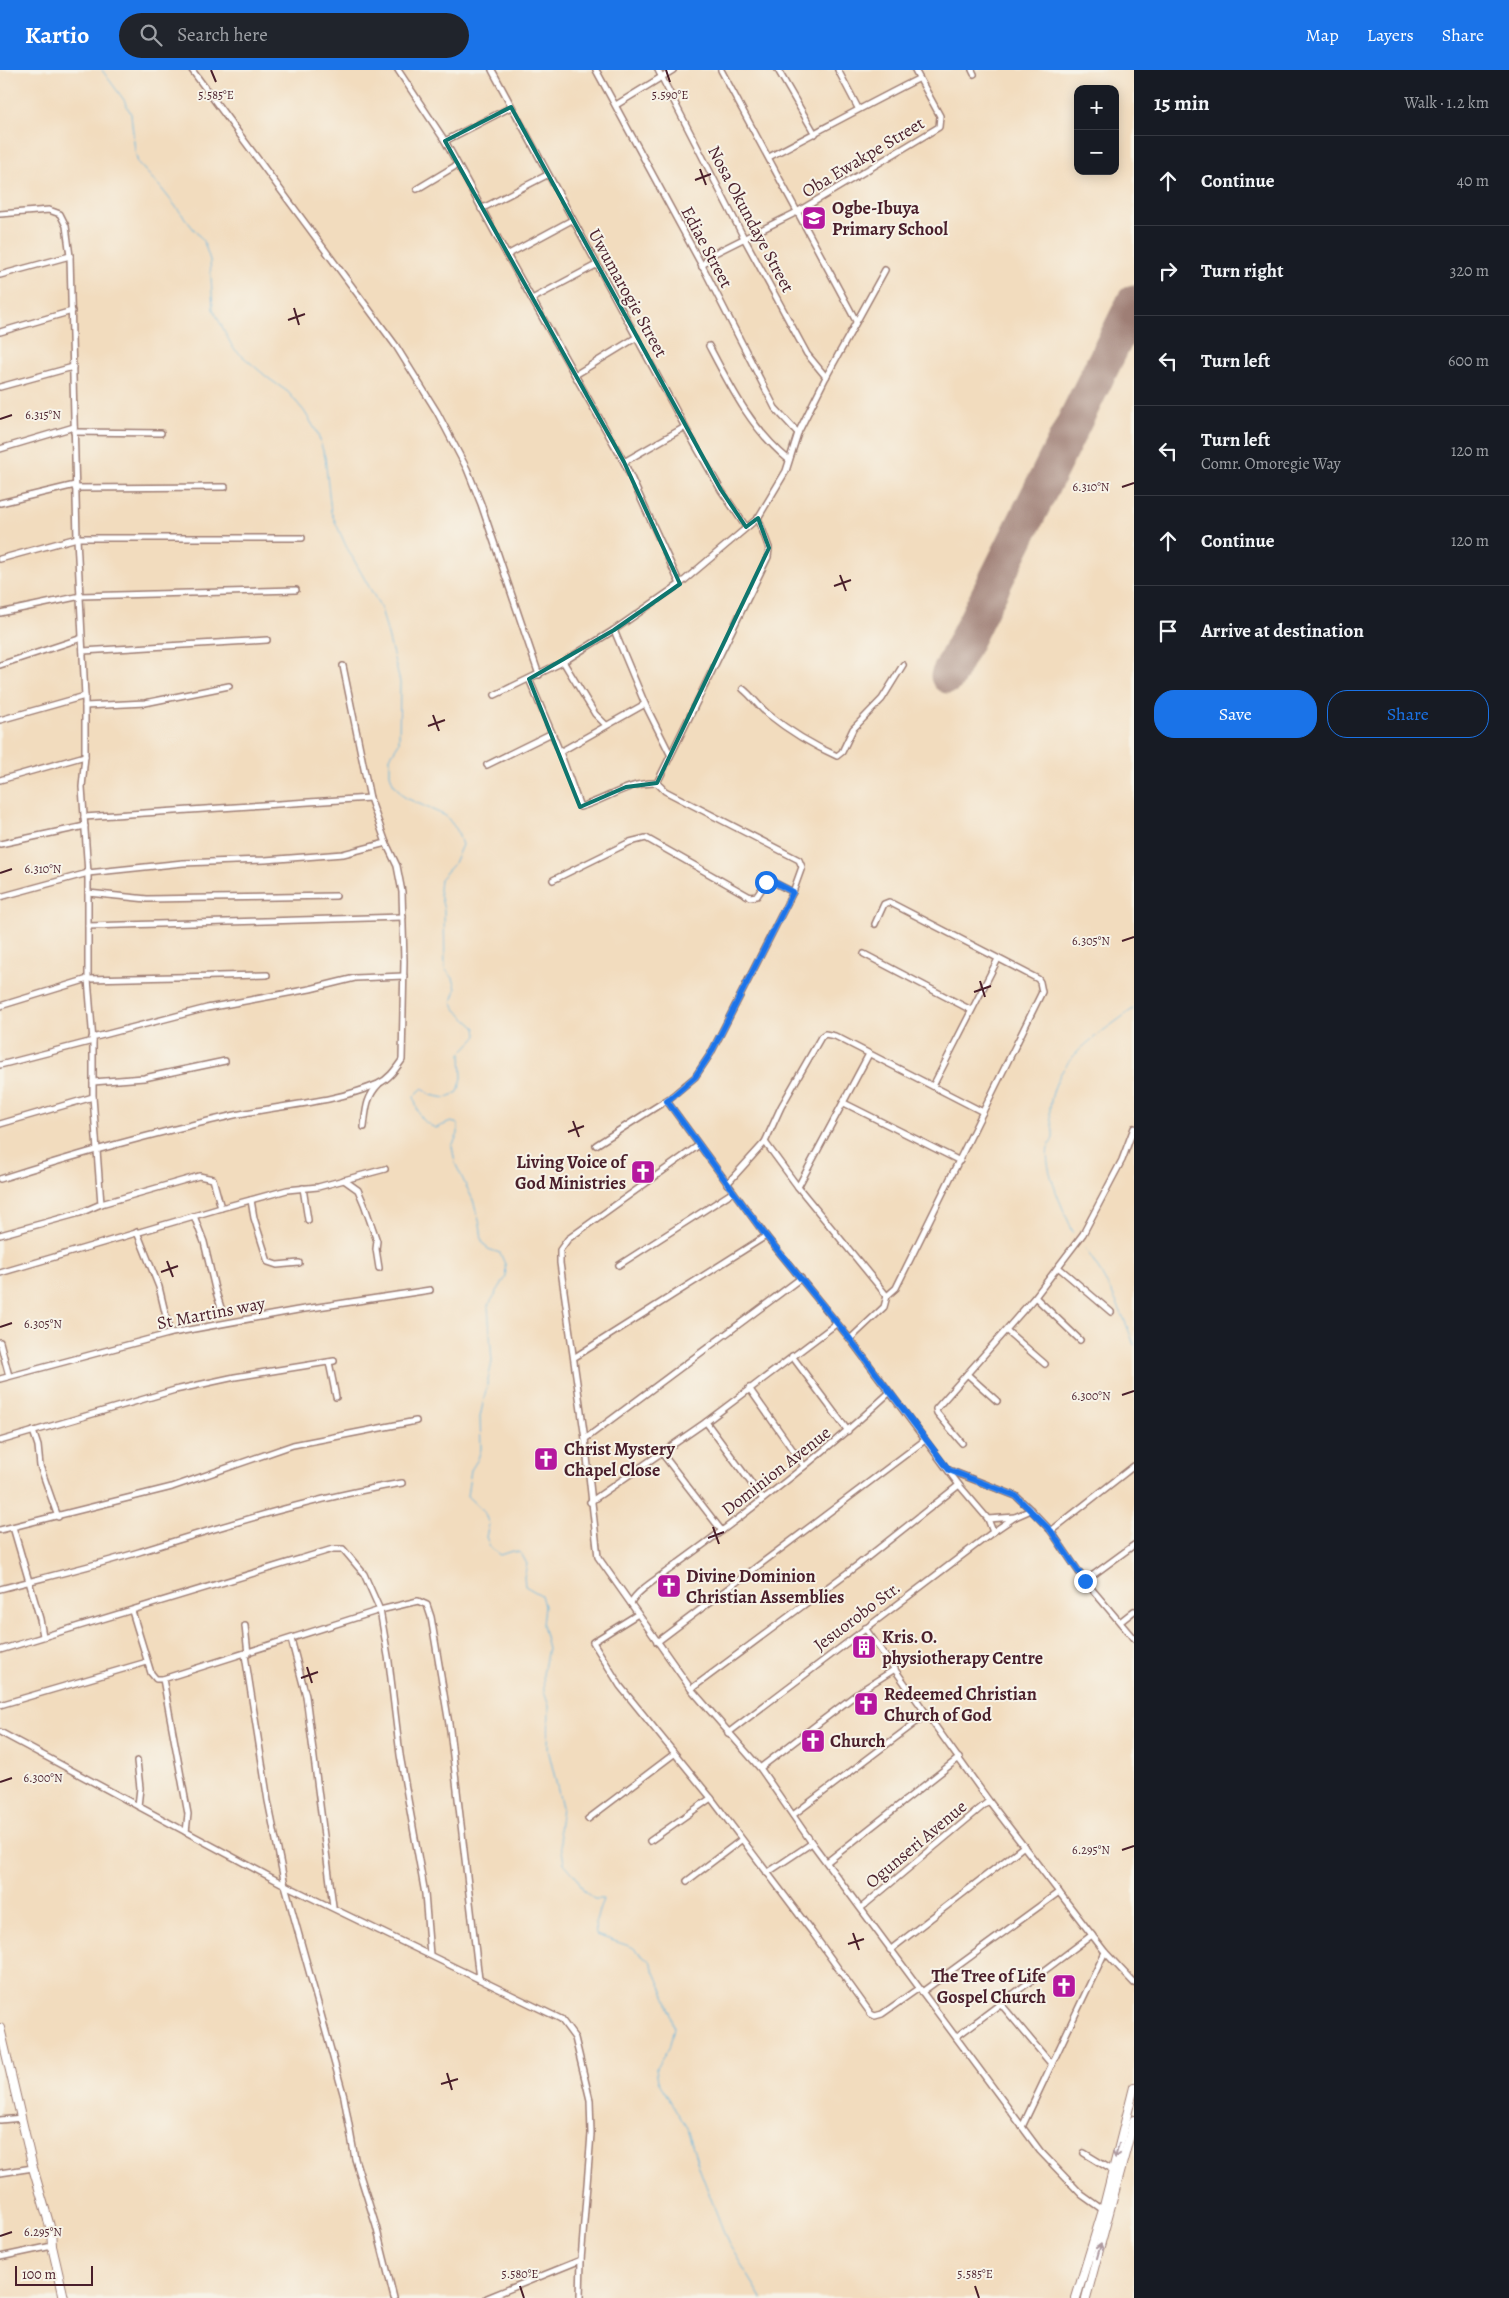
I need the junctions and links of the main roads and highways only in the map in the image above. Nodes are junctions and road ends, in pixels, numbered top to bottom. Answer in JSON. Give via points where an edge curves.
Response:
{"nodes":[{"id":1,"x":0,"y":2028,"type":"edge"},
{"id":2,"x":4,"y":2064,"type":"edge"},
{"id":3,"x":1134,"y":2088,"type":"edge"},
{"id":4,"x":1134,"y":2120,"type":"edge"},
{"id":5,"x":64,"y":2298,"type":"edge"},
{"id":6,"x":1076,"y":2298,"type":"edge"},
{"id":7,"x":1086,"y":2298,"type":"edge"}],
"edges":[{"from":1,"to":2,"type":"main road"},
{"from":2,"to":5,"type":"main road","via":[[22,2118],[51,2230]]},
{"from":3,"to":6,"type":"main road","one_way":true},
{"from":7,"to":4,"type":"main road","one_way":true}]}
